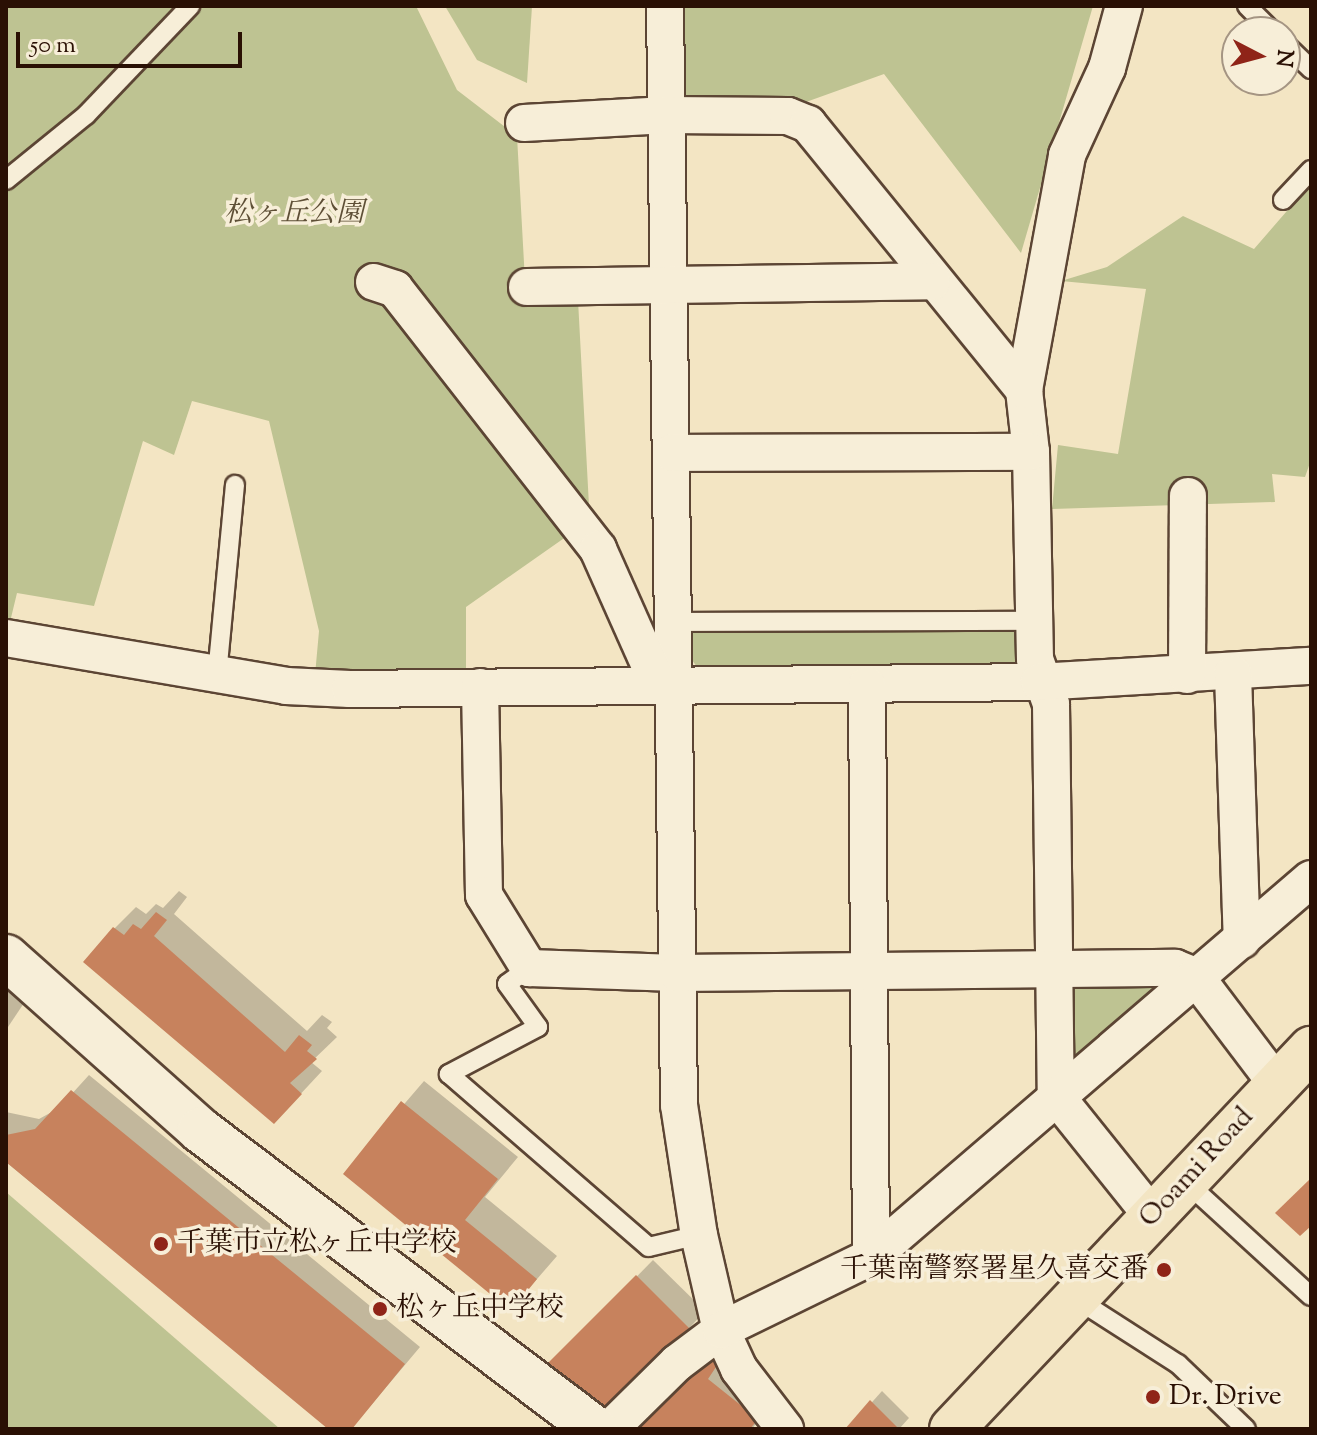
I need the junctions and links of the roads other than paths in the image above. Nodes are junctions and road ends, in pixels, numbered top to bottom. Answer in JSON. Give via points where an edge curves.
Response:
{"nodes":[{"id":1,"x":190,"y":6,"type":"edge"},
{"id":2,"x":665,"y":6,"type":"edge"},
{"id":3,"x":1124,"y":6,"type":"edge"},
{"id":4,"x":667,"y":115,"type":"junction"},
{"id":5,"x":524,"y":123,"type":"dead end"},
{"id":6,"x":1311,"y":170,"type":"edge"},
{"id":7,"x":6,"y":180,"type":"edge"},
{"id":8,"x":1283,"y":200,"type":"dead end"},
{"id":9,"x":932,"y":281,"type":"junction"},
{"id":10,"x":374,"y":282,"type":"dead end"},
{"id":11,"x":670,"y":285,"type":"junction"},
{"id":12,"x":527,"y":287,"type":"dead end"},
{"id":13,"x":1024,"y":390,"type":"junction"},
{"id":14,"x":1031,"y":452,"type":"junction"},
{"id":15,"x":672,"y":453,"type":"junction"},
{"id":16,"x":235,"y":485,"type":"dead end"},
{"id":17,"x":1188,"y":496,"type":"dead end"},
{"id":18,"x":1035,"y":621,"type":"junction"},
{"id":19,"x":676,"y":622,"type":"junction"},
{"id":20,"x":6,"y":638,"type":"edge"},
{"id":21,"x":1311,"y":666,"type":"edge"},
{"id":22,"x":1233,"y":674,"type":"junction"},
{"id":23,"x":217,"y":675,"type":"junction"},
{"id":24,"x":1187,"y":675,"type":"junction"},
{"id":25,"x":1039,"y":682,"type":"junction"},
{"id":26,"x":667,"y":684,"type":"junction"},
{"id":27,"x":867,"y":685,"type":"junction"},
{"id":28,"x":480,"y":687,"type":"junction"},
{"id":29,"x":1311,"y":879,"type":"edge"},
{"id":30,"x":1242,"y":940,"type":"junction"},
{"id":31,"x":6,"y":957,"type":"edge"},
{"id":32,"x":529,"y":968,"type":"junction"},
{"id":33,"x":1054,"y":971,"type":"junction"},
{"id":34,"x":870,"y":972,"type":"junction"},
{"id":35,"x":677,"y":973,"type":"junction"},
{"id":36,"x":1195,"y":976,"type":"junction"},
{"id":37,"x":1310,"y":1051,"type":"edge"},
{"id":38,"x":1276,"y":1083,"type":"junction"},
{"id":39,"x":1056,"y":1096,"type":"junction"},
{"id":40,"x":1186,"y":1182,"type":"junction"},
{"id":41,"x":1152,"y":1216,"type":"junction"},
{"id":42,"x":699,"y":1235,"type":"junction"},
{"id":43,"x":871,"y":1257,"type":"junction"},
{"id":44,"x":1311,"y":1296,"type":"edge"},
{"id":45,"x":1075,"y":1298,"type":"junction"},
{"id":46,"x":721,"y":1330,"type":"junction"},
{"id":47,"x":595,"y":1429,"type":"edge"},
{"id":48,"x":610,"y":1429,"type":"edge"},
{"id":49,"x":785,"y":1429,"type":"edge"},
{"id":50,"x":952,"y":1429,"type":"edge"},
{"id":51,"x":1246,"y":1429,"type":"edge"}],
"edges":[{"from":1,"to":7,"type":"lane","via":[[86,115]]},
{"from":2,"to":4,"type":"street"},
{"from":3,"to":13,"type":"street","via":[[1107,68],[1064,167]]},
{"from":4,"to":5,"type":"street"},
{"from":4,"to":9,"type":"street","via":[[788,116],[808,124]]},
{"from":4,"to":11,"type":"street"},
{"from":6,"to":8,"type":"lane"},
{"from":9,"to":11,"type":"street"},
{"from":9,"to":13,"type":"street"},
{"from":10,"to":26,"type":"street","via":[[395,289],[598,549]]},
{"from":11,"to":12,"type":"street"},
{"from":11,"to":15,"type":"street"},
{"from":13,"to":14,"type":"street"},
{"from":14,"to":15,"type":"street"},
{"from":14,"to":18,"type":"street"},
{"from":15,"to":19,"type":"street"},
{"from":16,"to":23,"type":"lane"},
{"from":17,"to":24,"type":"street"},
{"from":18,"to":19,"type":"lane"},
{"from":18,"to":25,"type":"street"},
{"from":19,"to":26,"type":"street"},
{"from":20,"to":23,"type":"street"},
{"from":21,"to":22,"type":"street"},
{"from":22,"to":24,"type":"street"},
{"from":22,"to":30,"type":"street"},
{"from":23,"to":28,"type":"street","via":[[286,686]]},
{"from":24,"to":25,"type":"street"},
{"from":25,"to":27,"type":"street"},
{"from":25,"to":33,"type":"street","via":[[1051,704]]},
{"from":26,"to":27,"type":"street"},
{"from":26,"to":28,"type":"street"},
{"from":26,"to":35,"type":"street"},
{"from":27,"to":34,"type":"street"},
{"from":28,"to":32,"type":"street","via":[[484,895]]},
{"from":29,"to":30,"type":"street"},
{"from":30,"to":36,"type":"street"},
{"from":31,"to":47,"type":"street","via":[[200,1130]]},
{"from":32,"to":35,"type":"street"},
{"from":32,"to":42,"type":"lane","via":[[507,984],[538,1027],[449,1074],[649,1247]]},
{"from":33,"to":34,"type":"street"},
{"from":33,"to":36,"type":"street","via":[[1175,968]]},
{"from":33,"to":39,"type":"street"},
{"from":34,"to":35,"type":"street"},
{"from":34,"to":43,"type":"street"},
{"from":35,"to":42,"type":"street","via":[[679,1105]]},
{"from":36,"to":38,"type":"street"},
{"from":36,"to":39,"type":"street"},
{"from":37,"to":38,"type":"main road","name":"Ooami Road"},
{"from":38,"to":40,"type":"main road","name":"Ooami Road"},
{"from":39,"to":41,"type":"street"},
{"from":39,"to":43,"type":"street"},
{"from":40,"to":41,"type":"main road","name":"Ooami Road"},
{"from":40,"to":44,"type":"lane"},
{"from":41,"to":45,"type":"main road","name":"Ooami Road"},
{"from":42,"to":46,"type":"street"},
{"from":43,"to":46,"type":"street"},
{"from":45,"to":50,"type":"main road","name":"Ooami Road"},
{"from":45,"to":51,"type":"lane","via":[[1178,1364]]},
{"from":46,"to":48,"type":"street","via":[[677,1363]]},
{"from":46,"to":49,"type":"street","via":[[739,1369]]}]}
